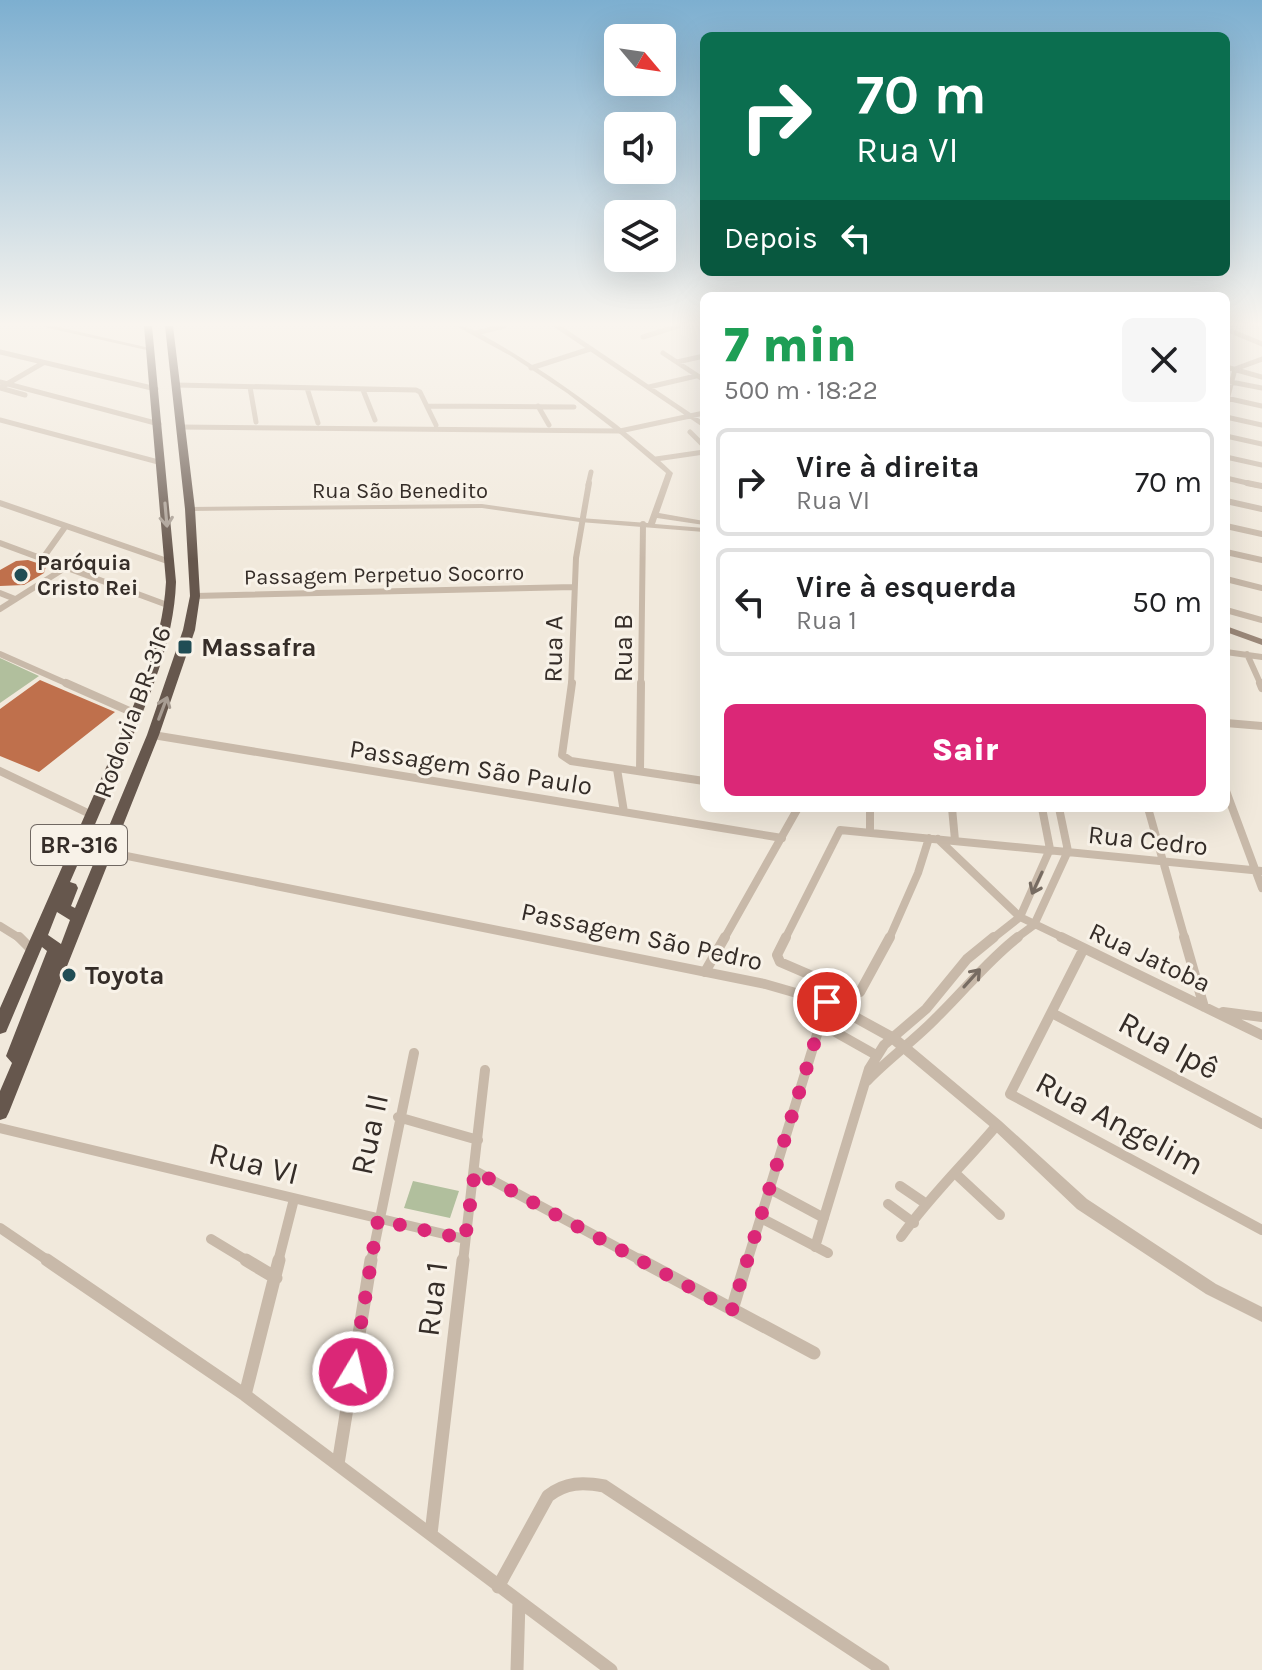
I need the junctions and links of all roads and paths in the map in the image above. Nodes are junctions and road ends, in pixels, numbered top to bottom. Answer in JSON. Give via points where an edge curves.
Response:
{"nodes":[{"id":1,"x":83,"y":404,"type":"edge"},
{"id":2,"x":157,"y":404,"type":"edge"},
{"id":3,"x":172,"y":404,"type":"edge"},
{"id":4,"x":178,"y":404,"type":"edge"},
{"id":5,"x":253,"y":404,"type":"edge"},
{"id":6,"x":312,"y":404,"type":"edge"},
{"id":7,"x":369,"y":404,"type":"edge"},
{"id":8,"x":582,"y":404,"type":"edge"},
{"id":9,"x":674,"y":404,"type":"edge"},
{"id":10,"x":427,"y":406,"type":"joint"},
{"id":11,"x":484,"y":406,"type":"junction"},
{"id":12,"x":538,"y":406,"type":"junction"},
{"id":13,"x":574,"y":407,"type":"dead end"},
{"id":14,"x":179,"y":410,"type":"junction"},
{"id":15,"x":700,"y":414,"type":"edge"},
{"id":16,"x":490,"y":416,"type":"dead end"},
{"id":17,"x":691,"y":416,"type":"junction"},
{"id":18,"x":1230,"y":418,"type":"edge"},
{"id":19,"x":0,"y":420,"type":"edge"},
{"id":20,"x":375,"y":420,"type":"dead end"},
{"id":21,"x":256,"y":422,"type":"dead end"},
{"id":22,"x":700,"y":422,"type":"edge"},
{"id":23,"x":318,"y":423,"type":"dead end"},
{"id":24,"x":159,"y":424,"type":"junction"},
{"id":25,"x":436,"y":425,"type":"dead end"},
{"id":26,"x":549,"y":425,"type":"dead end"},
{"id":27,"x":1262,"y":425,"type":"edge"},
{"id":28,"x":180,"y":427,"type":"junction"},
{"id":29,"x":620,"y":431,"type":"junction"},
{"id":30,"x":690,"y":432,"type":"dead end"},
{"id":31,"x":1230,"y":437,"type":"edge"},
{"id":32,"x":700,"y":444,"type":"edge"},
{"id":33,"x":1262,"y":444,"type":"edge"},
{"id":34,"x":700,"y":450,"type":"edge"},
{"id":35,"x":1230,"y":458,"type":"edge"},
{"id":36,"x":656,"y":459,"type":"junction"},
{"id":37,"x":162,"y":463,"type":"junction"},
{"id":38,"x":1262,"y":465,"type":"edge"},
{"id":39,"x":591,"y":472,"type":"dead end"},
{"id":40,"x":1230,"y":479,"type":"edge"},
{"id":41,"x":1262,"y":486,"type":"edge"},
{"id":42,"x":1230,"y":502,"type":"edge"},
{"id":43,"x":0,"y":503,"type":"edge"},
{"id":44,"x":190,"y":503,"type":"junction"},
{"id":45,"x":1262,"y":509,"type":"edge"},
{"id":46,"x":655,"y":515,"type":"junction"},
{"id":47,"x":580,"y":520,"type":"junction"},
{"id":48,"x":700,"y":522,"type":"edge"},
{"id":49,"x":647,"y":525,"type":"junction"},
{"id":50,"x":65,"y":527,"type":"junction"},
{"id":51,"x":1230,"y":527,"type":"edge"},
{"id":52,"x":700,"y":530,"type":"edge"},
{"id":53,"x":1262,"y":534,"type":"edge"},
{"id":54,"x":0,"y":543,"type":"edge"},
{"id":55,"x":1230,"y":553,"type":"edge"},
{"id":56,"x":43,"y":558,"type":"junction"},
{"id":57,"x":1262,"y":560,"type":"edge"},
{"id":58,"x":170,"y":562,"type":"junction"},
{"id":59,"x":65,"y":568,"type":"junction"},
{"id":60,"x":1230,"y":580,"type":"edge"},
{"id":61,"x":574,"y":587,"type":"junction"},
{"id":62,"x":1262,"y":588,"type":"edge"},
{"id":63,"x":0,"y":593,"type":"edge"},
{"id":64,"x":195,"y":596,"type":"junction"},
{"id":65,"x":15,"y":599,"type":"junction"},
{"id":66,"x":170,"y":606,"type":"junction"},
{"id":67,"x":0,"y":609,"type":"edge"},
{"id":68,"x":1230,"y":611,"type":"edge"},
{"id":69,"x":1262,"y":620,"type":"edge"},
{"id":70,"x":1230,"y":630,"type":"edge"},
{"id":71,"x":1262,"y":642,"type":"edge"},
{"id":72,"x":1230,"y":652,"type":"edge"},
{"id":73,"x":0,"y":654,"type":"edge"},
{"id":74,"x":1247,"y":654,"type":"junction"},
{"id":75,"x":1262,"y":657,"type":"edge"},
{"id":76,"x":1262,"y":688,"type":"edge"},
{"id":77,"x":136,"y":714,"type":"junction"},
{"id":78,"x":1230,"y":723,"type":"edge"},
{"id":79,"x":1262,"y":726,"type":"edge"},
{"id":80,"x":153,"y":735,"type":"junction"},
{"id":81,"x":617,"y":769,"type":"junction"},
{"id":82,"x":0,"y":771,"type":"edge"},
{"id":83,"x":640,"y":771,"type":"junction"},
{"id":84,"x":700,"y":780,"type":"edge"},
{"id":85,"x":1230,"y":801,"type":"edge"},
{"id":86,"x":624,"y":812,"type":"junction"},
{"id":87,"x":796,"y":812,"type":"edge"},
{"id":88,"x":870,"y":812,"type":"edge"},
{"id":89,"x":952,"y":812,"type":"edge"},
{"id":90,"x":1043,"y":812,"type":"edge"},
{"id":91,"x":1060,"y":812,"type":"edge"},
{"id":92,"x":1149,"y":812,"type":"edge"},
{"id":93,"x":92,"y":815,"type":"junction"},
{"id":94,"x":870,"y":831,"type":"junction"},
{"id":95,"x":83,"y":835,"type":"junction"},
{"id":96,"x":782,"y":838,"type":"junction"},
{"id":97,"x":933,"y":838,"type":"junction"},
{"id":98,"x":955,"y":840,"type":"junction"},
{"id":99,"x":1050,"y":849,"type":"junction"},
{"id":100,"x":1068,"y":851,"type":"junction"},
{"id":101,"x":107,"y":852,"type":"junction"},
{"id":102,"x":1164,"y":863,"type":"junction"},
{"id":103,"x":1259,"y":870,"type":"edge"},
{"id":104,"x":1262,"y":888,"type":"edge"},
{"id":105,"x":1020,"y":917,"type":"junction"},
{"id":106,"x":80,"y":918,"type":"junction"},
{"id":107,"x":1034,"y":925,"type":"junction"},
{"id":108,"x":0,"y":926,"type":"edge"},
{"id":109,"x":36,"y":944,"type":"junction"},
{"id":110,"x":1083,"y":950,"type":"junction"},
{"id":111,"x":705,"y":972,"type":"junction"},
{"id":112,"x":827,"y":1002,"type":"junction"},
{"id":113,"x":926,"y":1009,"type":"junction"},
{"id":114,"x":1209,"y":1009,"type":"junction"},
{"id":115,"x":1052,"y":1013,"type":"junction"},
{"id":116,"x":1262,"y":1017,"type":"edge"},
{"id":117,"x":936,"y":1019,"type":"junction"},
{"id":118,"x":821,"y":1024,"type":"junction"},
{"id":119,"x":0,"y":1027,"type":"edge"},
{"id":120,"x":1262,"y":1035,"type":"edge"},
{"id":121,"x":893,"y":1038,"type":"junction"},
{"id":122,"x":903,"y":1047,"type":"junction"},
{"id":123,"x":414,"y":1053,"type":"dead end"},
{"id":124,"x":876,"y":1055,"type":"junction"},
{"id":125,"x":485,"y":1070,"type":"dead end"},
{"id":126,"x":867,"y":1082,"type":"junction"},
{"id":127,"x":9,"y":1089,"type":"junction"},
{"id":128,"x":0,"y":1112,"type":"edge"},
{"id":129,"x":398,"y":1117,"type":"junction"},
{"id":130,"x":1262,"y":1124,"type":"edge"},
{"id":131,"x":997,"y":1125,"type":"junction"},
{"id":132,"x":0,"y":1128,"type":"edge"},
{"id":133,"x":478,"y":1140,"type":"junction"},
{"id":134,"x":475,"y":1171,"type":"junction"},
{"id":135,"x":956,"y":1174,"type":"junction"},
{"id":136,"x":900,"y":1186,"type":"dead end"},
{"id":137,"x":770,"y":1189,"type":"junction"},
{"id":138,"x":294,"y":1199,"type":"junction"},
{"id":139,"x":925,"y":1203,"type":"junction"},
{"id":140,"x":888,"y":1204,"type":"dead end"},
{"id":141,"x":1000,"y":1215,"type":"dead end"},
{"id":142,"x":761,"y":1218,"type":"junction"},
{"id":143,"x":824,"y":1218,"type":"junction"},
{"id":144,"x":378,"y":1220,"type":"junction"},
{"id":145,"x":914,"y":1223,"type":"junction"},
{"id":146,"x":0,"y":1228,"type":"edge"},
{"id":147,"x":1262,"y":1230,"type":"edge"},
{"id":148,"x":901,"y":1237,"type":"dead end"},
{"id":149,"x":211,"y":1239,"type":"dead end"},
{"id":150,"x":465,"y":1239,"type":"junction"},
{"id":151,"x":815,"y":1247,"type":"junction"},
{"id":152,"x":828,"y":1253,"type":"dead end"},
{"id":153,"x":276,"y":1278,"type":"junction"},
{"id":154,"x":732,"y":1310,"type":"junction"},
{"id":155,"x":1262,"y":1315,"type":"edge"},
{"id":156,"x":814,"y":1353,"type":"dead end"},
{"id":157,"x":245,"y":1395,"type":"junction"},
{"id":158,"x":338,"y":1464,"type":"junction"},
{"id":159,"x":431,"y":1534,"type":"junction"},
{"id":160,"x":498,"y":1587,"type":"junction"},
{"id":161,"x":519,"y":1601,"type":"junction"},
{"id":162,"x":517,"y":1670,"type":"edge"},
{"id":163,"x":611,"y":1670,"type":"edge"},
{"id":164,"x":883,"y":1670,"type":"edge"}],
"edges":[{"from":1,"to":24,"type":"street"},
{"from":2,"to":24,"type":"highway","number":"BR-316"},
{"from":3,"to":14,"type":"highway"},
{"from":4,"to":14,"type":"highway","number":"BR-316"},
{"from":5,"to":21,"type":"street"},
{"from":6,"to":23,"type":"street"},
{"from":7,"to":20,"type":"street"},
{"from":8,"to":29,"type":"street"},
{"from":9,"to":17,"type":"street"},
{"from":10,"to":11,"type":"street"},
{"from":10,"to":25,"type":"street"},
{"from":11,"to":12,"type":"street"},
{"from":11,"to":16,"type":"street"},
{"from":12,"to":13,"type":"street"},
{"from":12,"to":26,"type":"street"},
{"from":14,"to":28,"type":"highway","number":"BR-316"},
{"from":15,"to":17,"type":"street"},
{"from":17,"to":22,"type":"street"},
{"from":17,"to":29,"type":"street"},
{"from":18,"to":27,"type":"street"},
{"from":19,"to":37,"type":"street"},
{"from":24,"to":37,"type":"highway","number":"BR-316"},
{"from":28,"to":29,"type":"street"},
{"from":28,"to":44,"type":"highway","number":"BR-316"},
{"from":29,"to":36,"type":"street"},
{"from":30,"to":32,"type":"street"},
{"from":31,"to":33,"type":"street"},
{"from":34,"to":36,"type":"street"},
{"from":35,"to":38,"type":"street"},
{"from":36,"to":46,"type":"street","via":[[671,476]]},
{"from":37,"to":58,"type":"highway","number":"BR-316","one_way":true},
{"from":39,"to":47,"type":"street","name":"Rua A"},
{"from":40,"to":41,"type":"street"},
{"from":42,"to":45,"type":"street"},
{"from":43,"to":50,"type":"street"},
{"from":44,"to":47,"type":"street","name":"Rua São Benedito","via":[[473,505]]},
{"from":44,"to":64,"type":"highway","name":"Rodovia BR-316","number":"BR-316"},
{"from":46,"to":48,"type":"street"},
{"from":46,"to":49,"type":"street"},
{"from":47,"to":49,"type":"street","name":"Rua São Benedito"},
{"from":47,"to":61,"type":"street","name":"Rua A"},
{"from":49,"to":52,"type":"street","name":"Rua São Benedito"},
{"from":49,"to":83,"type":"street","name":"Rua B"},
{"from":50,"to":56,"type":"street"},
{"from":50,"to":58,"type":"street"},
{"from":51,"to":53,"type":"street"},
{"from":54,"to":56,"type":"street"},
{"from":55,"to":57,"type":"street"},
{"from":56,"to":59,"type":"street"},
{"from":58,"to":66,"type":"highway","number":"BR-316"},
{"from":59,"to":65,"type":"street"},
{"from":59,"to":66,"type":"street"},
{"from":60,"to":62,"type":"street"},
{"from":61,"to":64,"type":"street","name":"Passagem Perpetuo Socorro"},
{"from":61,"to":81,"type":"street","name":"Rua A","via":[[573,683],[562,755]]},
{"from":63,"to":65,"type":"street"},
{"from":80,"to":64,"type":"highway","name":"Rodovia BR-316","number":"BR-316","one_way":true,"via":[[185,647]]},
{"from":65,"to":67,"type":"street"},
{"from":66,"to":77,"type":"highway","name":"Rodovia BR-316","number":"BR-316"},
{"from":68,"to":69,"type":"street"},
{"from":70,"to":71,"type":"main road"},
{"from":72,"to":74,"type":"street"},
{"from":73,"to":77,"type":"street"},
{"from":74,"to":75,"type":"street"},
{"from":74,"to":76,"type":"street"},
{"from":77,"to":93,"type":"highway","name":"Rodovia BR-316","number":"BR-316"},
{"from":78,"to":79,"type":"street"},
{"from":80,"to":86,"type":"street","name":"Passagem São Paulo"},
{"from":80,"to":101,"type":"highway","name":"Rodovia BR-316","number":"BR-316"},
{"from":81,"to":83,"type":"street"},
{"from":81,"to":86,"type":"street"},
{"from":82,"to":93,"type":"street"},
{"from":83,"to":84,"type":"street"},
{"from":85,"to":103,"type":"street"},
{"from":86,"to":96,"type":"street","name":"Passagem São Paulo"},
{"from":87,"to":96,"type":"street"},
{"from":88,"to":94,"type":"street"},
{"from":89,"to":98,"type":"street"},
{"from":90,"to":99,"type":"street"},
{"from":91,"to":100,"type":"street"},
{"from":92,"to":102,"type":"street"},
{"from":93,"to":95,"type":"highway","name":"Rodovia BR-316","number":"BR-316"},
{"from":94,"to":97,"type":"street","name":"Rua Cedro"},
{"from":94,"to":97,"type":"street","name":"Rua Cedro","via":[[840,830],[778,958],[856,993]]},
{"from":95,"to":106,"type":"highway","via":[[84,857],[63,909]]},
{"from":95,"to":109,"type":"highway","name":"Rodovia BR-316","number":"BR-316"},
{"from":96,"to":111,"type":"street"},
{"from":97,"to":98,"type":"street","name":"Rua Cedro"},
{"from":97,"to":105,"type":"street","name":"Rua Jatoba"},
{"from":98,"to":99,"type":"street","name":"Rua Cedro"},
{"from":99,"to":100,"type":"street","name":"Rua Cedro"},
{"from":99,"to":105,"type":"street","one_way":true},
{"from":100,"to":102,"type":"street","name":"Rua Cedro"},
{"from":100,"to":107,"type":"street"},
{"from":101,"to":106,"type":"highway","name":"Rodovia BR-316","number":"BR-316"},
{"from":101,"to":111,"type":"street","name":"Passagem São Pedro"},
{"from":102,"to":103,"type":"street","name":"Rua Cedro"},
{"from":102,"to":114,"type":"street"},
{"from":103,"to":104,"type":"street"},
{"from":105,"to":107,"type":"street","name":"Rua Jatoba"},
{"from":105,"to":113,"type":"street","via":[[967,959]]},
{"from":106,"to":127,"type":"highway","name":"Rodovia BR-316","number":"BR-316"},
{"from":107,"to":110,"type":"street","name":"Rua Jatoba"},
{"from":117,"to":107,"type":"street","one_way":true,"via":[[991,958]]},
{"from":108,"to":109,"type":"street"},
{"from":109,"to":119,"type":"highway","name":"Rodovia BR-316","number":"BR-316"},
{"from":109,"to":127,"type":"highway","via":[[55,948],[55,953],[14,1054]]},
{"from":110,"to":114,"type":"street","name":"Rua Jatoba"},
{"from":110,"to":115,"type":"street","name":"Rua Angelim"},
{"from":111,"to":112,"type":"street","name":"Passagem São Pedro"},
{"from":112,"to":118,"type":"street"},
{"from":112,"to":121,"type":"street","name":"Passagem São Pedro"},
{"from":113,"to":117,"type":"street"},
{"from":113,"to":121,"type":"street"},
{"from":114,"to":116,"type":"street"},
{"from":114,"to":120,"type":"street","name":"Rua Jatoba"},
{"from":115,"to":130,"type":"street","name":"Rua Ipê"},
{"from":115,"to":147,"type":"street","name":"Rua Angelim","via":[[1010,1094]]},
{"from":117,"to":122,"type":"street"},
{"from":118,"to":124,"type":"street"},
{"from":118,"to":137,"type":"street"},
{"from":121,"to":122,"type":"street","name":"Passagem São Pedro"},
{"from":121,"to":124,"type":"street"},
{"from":122,"to":126,"type":"street"},
{"from":122,"to":131,"type":"street","name":"Passagem São Pedro"},
{"from":123,"to":129,"type":"street","name":"Rua II"},
{"from":124,"to":126,"type":"street"},
{"from":125,"to":133,"type":"street","name":"Rua 1"},
{"from":126,"to":143,"type":"street"},
{"from":127,"to":128,"type":"highway","name":"Rodovia BR-316","number":"BR-316"},
{"from":129,"to":133,"type":"street"},
{"from":129,"to":144,"type":"street","name":"Rua II"},
{"from":131,"to":135,"type":"street"},
{"from":131,"to":155,"type":"street","name":"Passagem São Pedro","via":[[1082,1204],[1211,1289]]},
{"from":132,"to":138,"type":"street","name":"Rua VI"},
{"from":133,"to":134,"type":"street","name":"Rua 1"},
{"from":134,"to":150,"type":"street","name":"Rua 1"},
{"from":134,"to":154,"type":"street"},
{"from":135,"to":139,"type":"street"},
{"from":135,"to":141,"type":"street"},
{"from":136,"to":139,"type":"street"},
{"from":137,"to":142,"type":"street"},
{"from":137,"to":143,"type":"street"},
{"from":138,"to":144,"type":"street","name":"Rua VI"},
{"from":138,"to":153,"type":"street"},
{"from":139,"to":145,"type":"street"},
{"from":140,"to":145,"type":"street"},
{"from":142,"to":151,"type":"street"},
{"from":142,"to":154,"type":"street"},
{"from":143,"to":151,"type":"street"},
{"from":144,"to":150,"type":"street","name":"Rua VI"},
{"from":144,"to":158,"type":"street","name":"Rua II"},
{"from":145,"to":148,"type":"street"},
{"from":146,"to":157,"type":"street"},
{"from":149,"to":153,"type":"street"},
{"from":150,"to":159,"type":"street","name":"Rua 1"},
{"from":151,"to":152,"type":"street"},
{"from":153,"to":157,"type":"street"},
{"from":154,"to":156,"type":"street"},
{"from":157,"to":158,"type":"street"},
{"from":158,"to":159,"type":"street"},
{"from":159,"to":160,"type":"street"},
{"from":160,"to":161,"type":"street"},
{"from":160,"to":164,"type":"street","via":[[548,1496],[569,1484],[595,1484]]},
{"from":161,"to":162,"type":"street"},
{"from":161,"to":163,"type":"street"}]}
